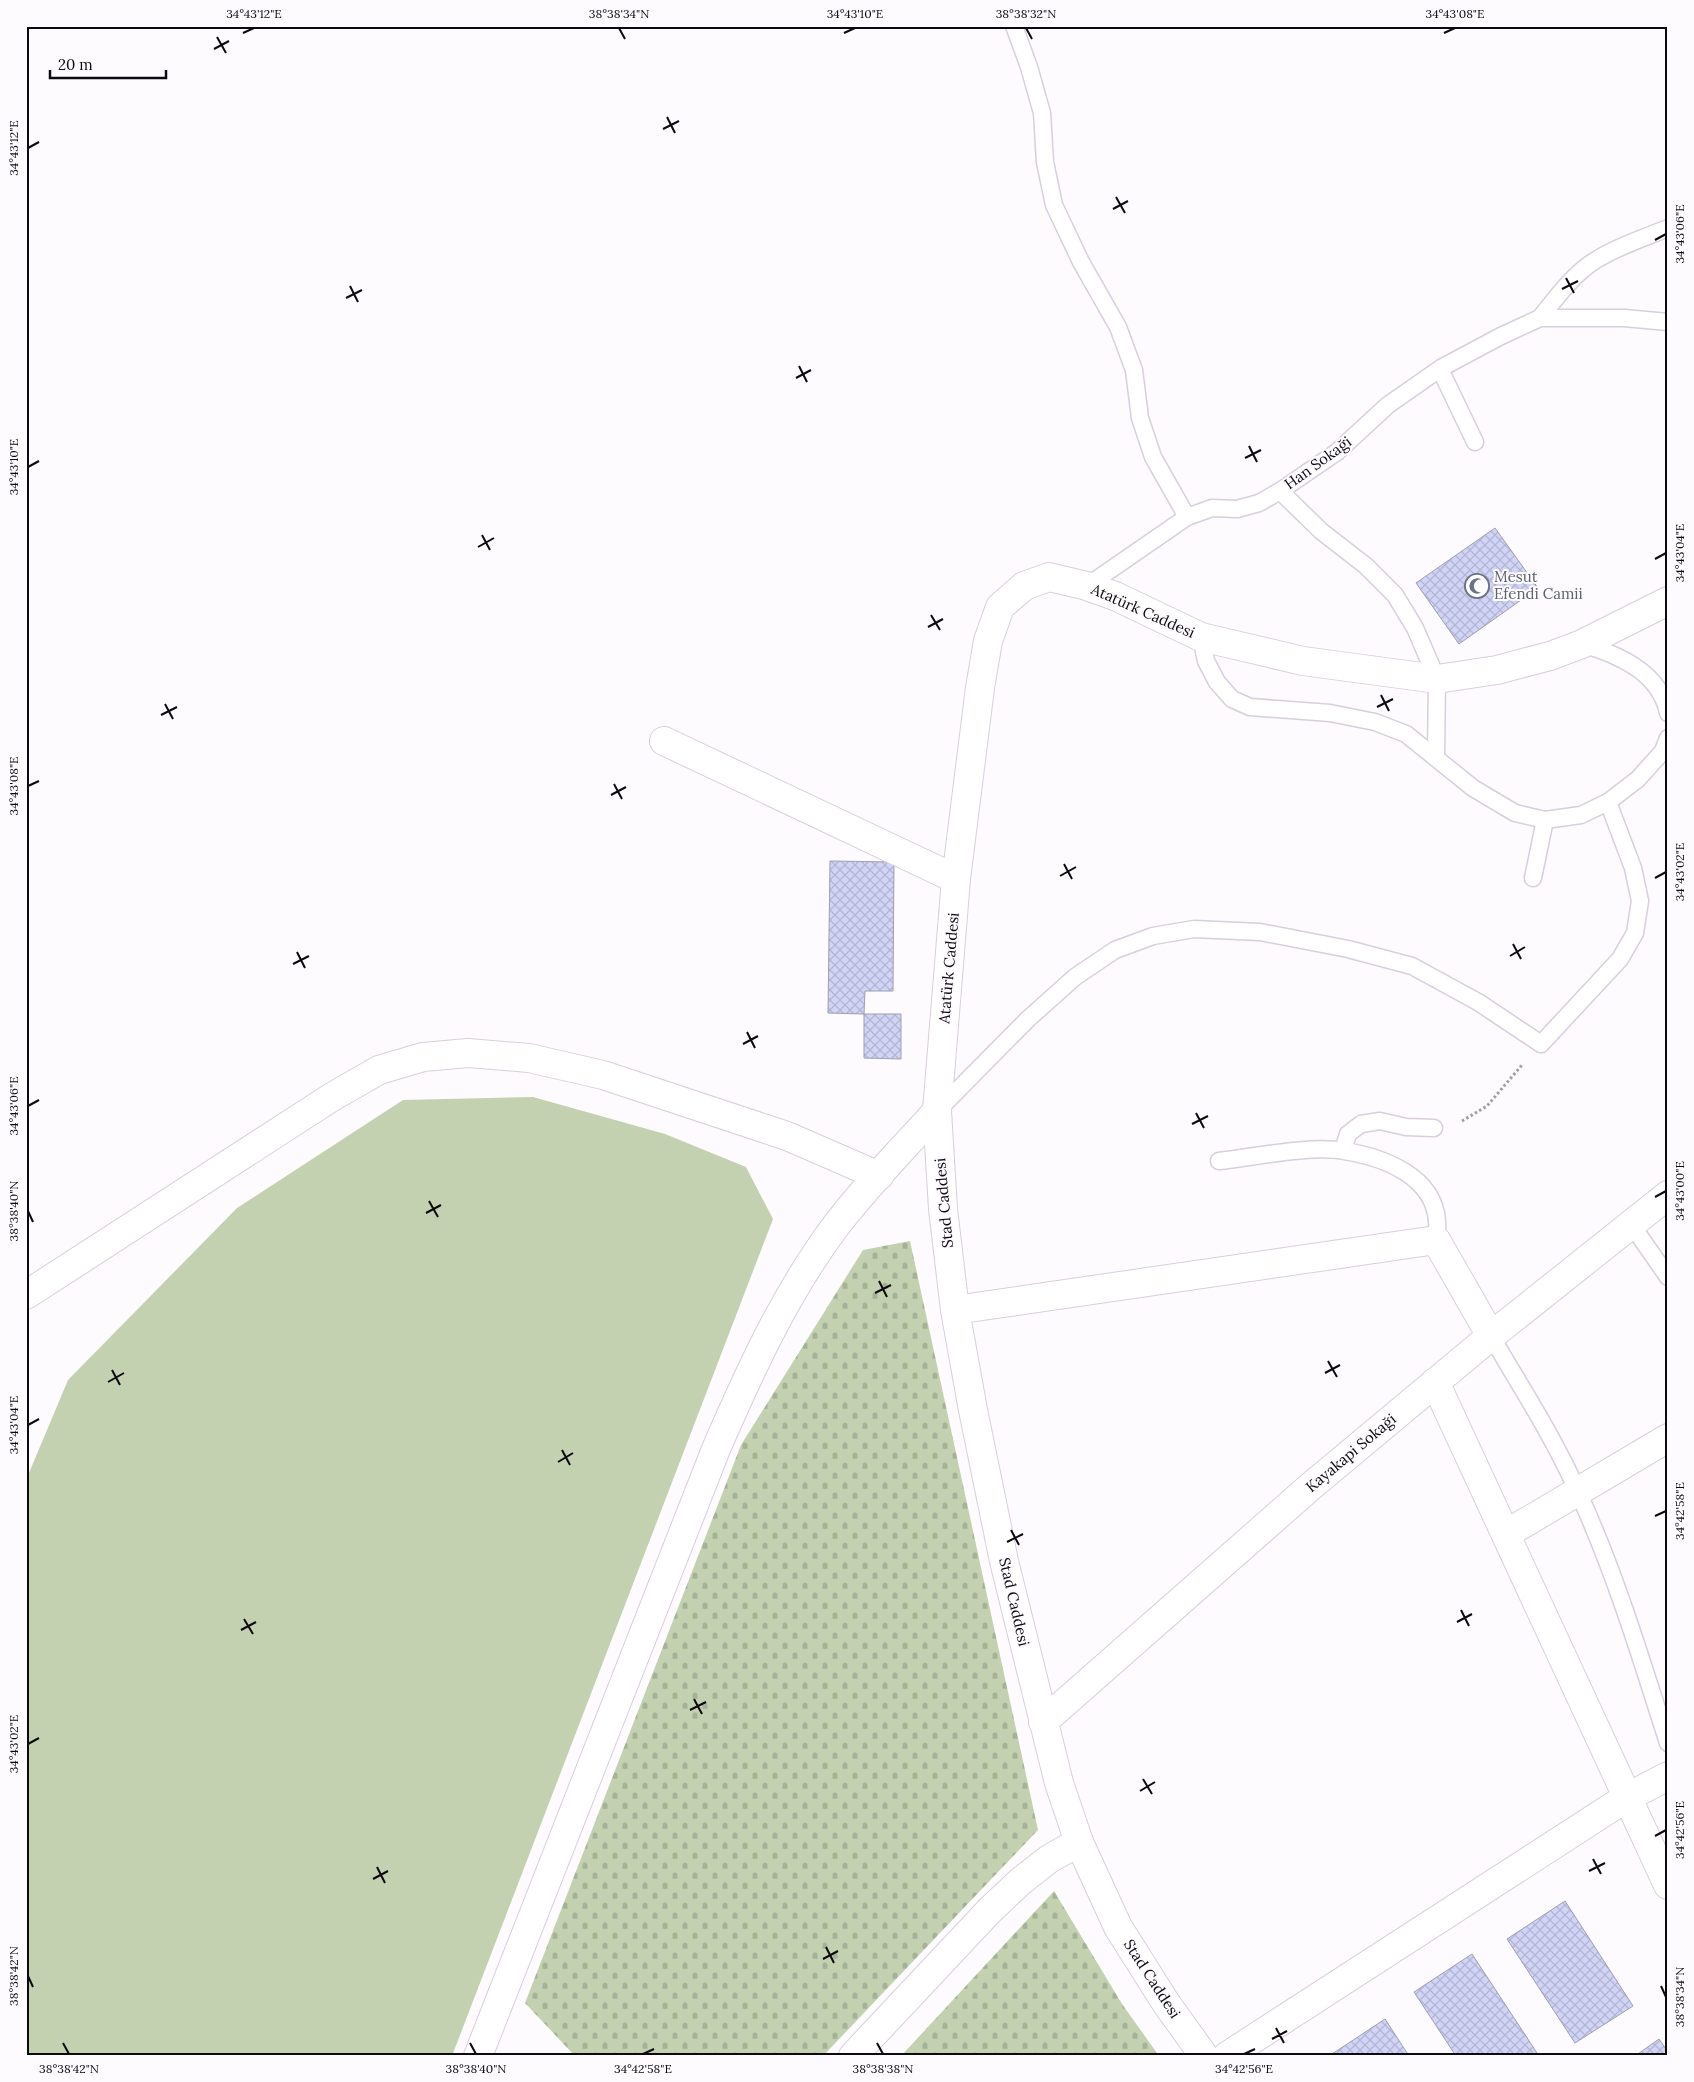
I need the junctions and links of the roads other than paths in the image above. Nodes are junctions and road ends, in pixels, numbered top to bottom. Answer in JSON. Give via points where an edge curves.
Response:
{"nodes":[{"id":1,"x":1014,"y":26,"type":"edge"},
{"id":2,"x":1668,"y":228,"type":"edge"},
{"id":3,"x":1540,"y":318,"type":"junction"},
{"id":4,"x":1668,"y":322,"type":"edge"},
{"id":5,"x":1440,"y":369,"type":"junction"},
{"id":6,"x":1475,"y":442,"type":"dead end"},
{"id":7,"x":1280,"y":491,"type":"junction"},
{"id":8,"x":1187,"y":517,"type":"junction"},
{"id":9,"x":1088,"y":586,"type":"junction"},
{"id":10,"x":1668,"y":601,"type":"edge"},
{"id":11,"x":1201,"y":637,"type":"junction"},
{"id":12,"x":1582,"y":644,"type":"junction"},
{"id":13,"x":1437,"y":679,"type":"junction"},
{"id":14,"x":1668,"y":713,"type":"edge"},
{"id":15,"x":1668,"y":738,"type":"edge"},
{"id":16,"x":664,"y":742,"type":"dead end"},
{"id":17,"x":1436,"y":756,"type":"junction"},
{"id":18,"x":1608,"y":802,"type":"junction"},
{"id":19,"x":1546,"y":820,"type":"junction"},
{"id":20,"x":1533,"y":878,"type":"dead end"},
{"id":21,"x":956,"y":879,"type":"junction"},
{"id":22,"x":937,"y":1111,"type":"junction"},
{"id":23,"x":1434,"y":1128,"type":"road end"},
{"id":24,"x":1344,"y":1150,"type":"junction"},
{"id":25,"x":1219,"y":1161,"type":"dead end"},
{"id":26,"x":879,"y":1176,"type":"junction"},
{"id":27,"x":1668,"y":1195,"type":"edge"},
{"id":28,"x":1631,"y":1224,"type":"junction"},
{"id":29,"x":1436,"y":1240,"type":"junction"},
{"id":30,"x":1668,"y":1277,"type":"edge"},
{"id":31,"x":26,"y":1295,"type":"edge"},
{"id":32,"x":955,"y":1310,"type":"junction"},
{"id":33,"x":1491,"y":1336,"type":"junction"},
{"id":34,"x":1435,"y":1382,"type":"junction"},
{"id":35,"x":1668,"y":1438,"type":"edge"},
{"id":36,"x":1578,"y":1491,"type":"junction"},
{"id":37,"x":1506,"y":1534,"type":"junction"},
{"id":38,"x":1043,"y":1722,"type":"junction"},
{"id":39,"x":1668,"y":1743,"type":"edge"},
{"id":40,"x":1668,"y":1776,"type":"edge"},
{"id":41,"x":1626,"y":1798,"type":"junction"},
{"id":42,"x":1079,"y":1842,"type":"junction"},
{"id":43,"x":1668,"y":1885,"type":"edge"},
{"id":44,"x":478,"y":2056,"type":"edge"},
{"id":45,"x":853,"y":2056,"type":"edge"},
{"id":46,"x":1204,"y":2056,"type":"edge"},
{"id":47,"x":1227,"y":2056,"type":"edge"}],
"edges":[{"from":1,"to":8,"type":"lane","via":[[1042,113],[1045,162],[1054,205],[1081,262],[1118,327],[1134,370],[1140,418],[1154,457]]},
{"from":2,"to":3,"type":"lane","name":"Han Sokaği","via":[[1595,260],[1567,284]]},
{"from":3,"to":4,"type":"lane","name":"Han Sokaği","via":[[1624,318]]},
{"from":3,"to":5,"type":"lane","name":"Han Sokaği"},
{"from":5,"to":6,"type":"lane"},
{"from":5,"to":7,"type":"lane","name":"Han Sokaği","via":[[1388,405],[1337,452]]},
{"from":7,"to":8,"type":"lane","name":"Han Sokaği","via":[[1259,503],[1237,509],[1212,508]]},
{"from":7,"to":13,"type":"lane","via":[[1321,531],[1366,566],[1394,595],[1415,628]]},
{"from":8,"to":9,"type":"lane","name":"Han Sokaği"},
{"from":9,"to":11,"type":"street","name":"Atatürk Caddesi"},
{"from":9,"to":21,"type":"street","name":"Atatürk Caddesi","via":[[1049,577],[1024,586],[1000,607],[988,641],[980,688]]},
{"from":10,"to":12,"type":"street","name":"Atatürk Caddesi"},
{"from":11,"to":13,"type":"street","name":"Atatürk Caddesi","via":[[1303,661]]},
{"from":11,"to":17,"type":"lane","via":[[1206,661],[1217,682],[1232,699],[1250,707],[1330,713],[1375,722],[1406,734]]},
{"from":12,"to":13,"type":"street","name":"Atatürk Caddesi","via":[[1497,670]]},
{"from":12,"to":14,"type":"lane","via":[[1630,662],[1653,683]]},
{"from":13,"to":17,"type":"lane"},
{"from":15,"to":18,"type":"lane","via":[[1663,751],[1638,779]]},
{"from":16,"to":21,"type":"street"},
{"from":17,"to":19,"type":"lane","via":[[1473,788],[1515,813]]},
{"from":18,"to":19,"type":"lane","via":[[1581,815]]},
{"from":18,"to":22,"type":"lane","via":[[1635,876],[1640,901],[1635,933],[1620,959],[1541,1044],[1478,1002],[1412,966],[1348,949],[1260,932],[1194,929],[1153,936],[1114,950],[1075,977],[1028,1019]]},
{"from":19,"to":20,"type":"lane"},
{"from":21,"to":22,"type":"street","name":"Atatürk Caddesi"},
{"from":22,"to":26,"type":"street"},
{"from":22,"to":32,"type":"street","name":"Stad Caddesi","via":[[942,1209]]},
{"from":23,"to":24,"type":"lane","via":[[1406,1127],[1380,1121],[1361,1124],[1348,1134]]},
{"from":24,"to":25,"type":"lane","via":[[1306,1150]]},
{"from":24,"to":29,"type":"lane","via":[[1381,1160],[1409,1174],[1424,1187],[1438,1221]]},
{"from":26,"to":31,"type":"street","via":[[787,1136],[603,1075],[530,1058],[468,1053],[423,1057],[379,1070],[332,1097]]},
{"from":26,"to":44,"type":"street","via":[[832,1230],[790,1294],[753,1365],[716,1449]]},
{"from":27,"to":28,"type":"street","name":"Kayakapi Sokaği"},
{"from":28,"to":30,"type":"lane"},
{"from":28,"to":33,"type":"street","name":"Kayakapi Sokaği"},
{"from":29,"to":32,"type":"street"},
{"from":29,"to":33,"type":"street"},
{"from":32,"to":38,"type":"street","name":"Stad Caddesi","via":[[1004,1561]]},
{"from":33,"to":34,"type":"street","name":"Kayakapi Sokaği"},
{"from":33,"to":36,"type":"lane"},
{"from":34,"to":37,"type":"street"},
{"from":34,"to":38,"type":"street","name":"Kayakapi Sokaği","via":[[1310,1487]]},
{"from":35,"to":36,"type":"street"},
{"from":36,"to":37,"type":"street"},
{"from":36,"to":39,"type":"lane","via":[[1599,1542]]},
{"from":37,"to":41,"type":"street"},
{"from":38,"to":42,"type":"street","name":"Stad Caddesi"},
{"from":40,"to":41,"type":"street"},
{"from":41,"to":43,"type":"street"},
{"from":41,"to":47,"type":"street"},
{"from":42,"to":45,"type":"street","via":[[1021,1881],[990,1910]]},
{"from":42,"to":46,"type":"street","name":"Stad Caddesi","via":[[1118,1927]]}]}
